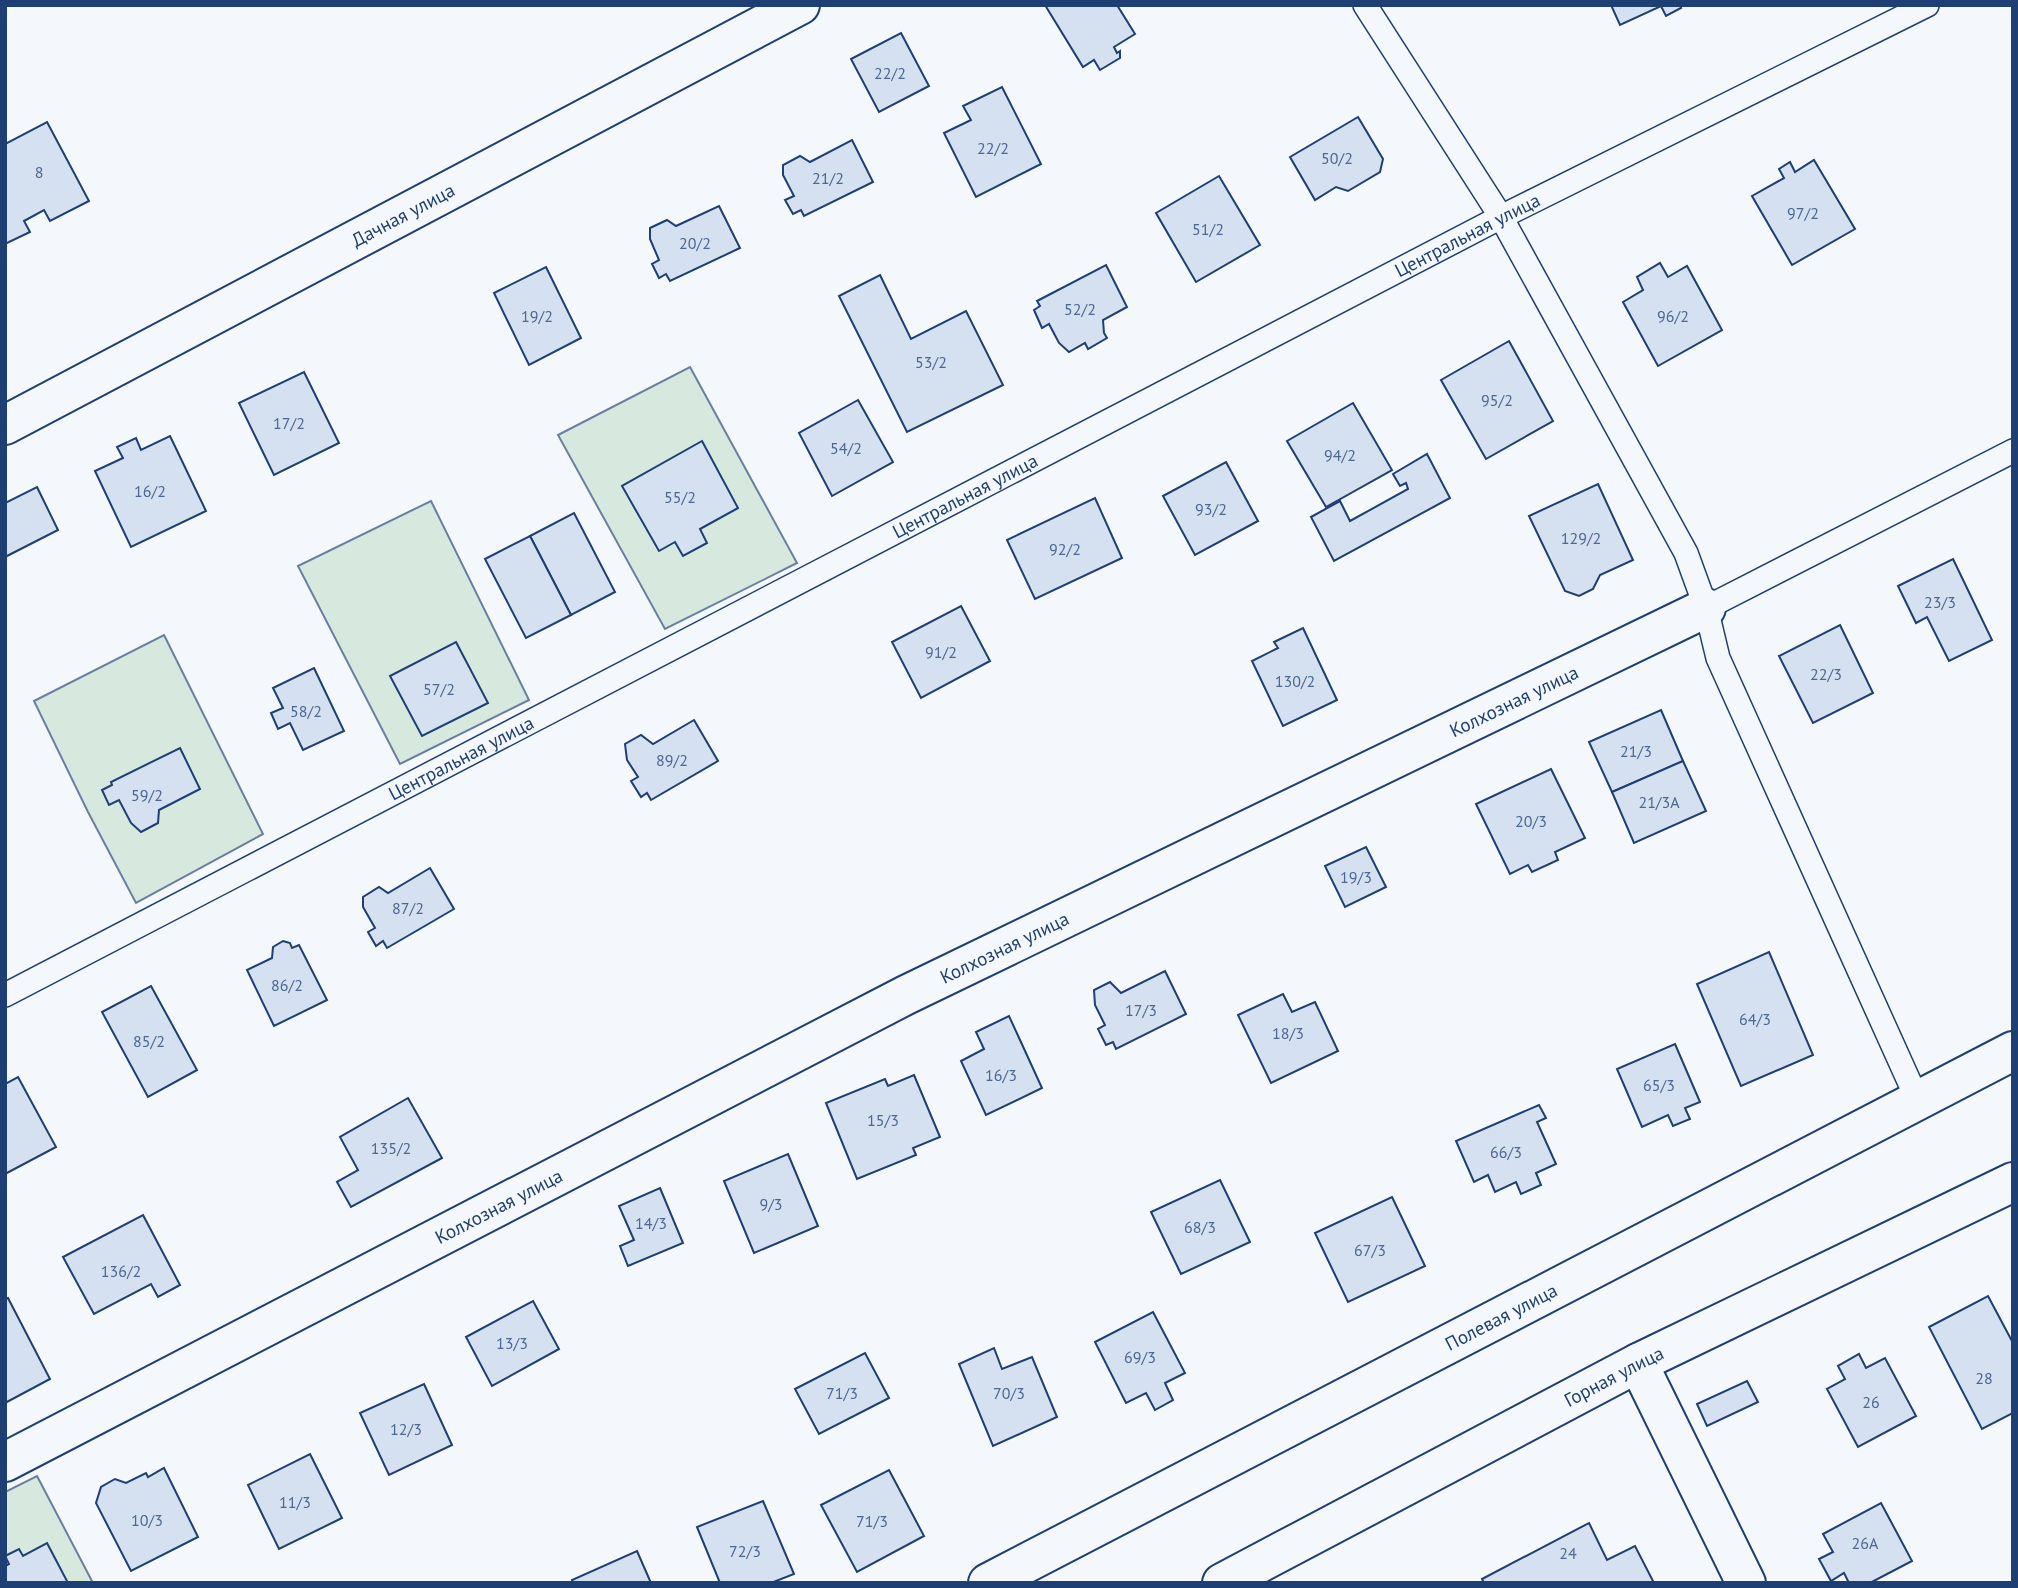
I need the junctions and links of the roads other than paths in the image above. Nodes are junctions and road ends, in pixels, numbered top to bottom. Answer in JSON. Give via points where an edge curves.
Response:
{"nodes":[{"id":1,"x":800,"y":5,"type":"edge"},
{"id":2,"x":1365,"y":5,"type":"edge"},
{"id":3,"x":1927,"y":5,"type":"edge"},
{"id":4,"x":1501,"y":217,"type":"junction"},
{"id":5,"x":5,"y":425,"type":"edge"},
{"id":6,"x":2013,"y":451,"type":"edge"},
{"id":7,"x":1706,"y":608,"type":"junction"},
{"id":8,"x":5,"y":995,"type":"edge"},
{"id":9,"x":2013,"y":1051,"type":"edge"},
{"id":10,"x":1918,"y":1101,"type":"junction"},
{"id":11,"x":2013,"y":1182,"type":"edge"},
{"id":12,"x":1638,"y":1363,"type":"junction"},
{"id":13,"x":5,"y":1462,"type":"edge"},
{"id":14,"x":988,"y":1583,"type":"edge"},
{"id":15,"x":1222,"y":1583,"type":"edge"},
{"id":16,"x":1746,"y":1583,"type":"edge"}],
"edges":[{"from":1,"to":5,"type":"street","name":"Дачная улица"},
{"from":2,"to":4,"type":"lane"},
{"from":3,"to":4,"type":"lane","name":"Центральная улица"},
{"from":4,"to":7,"type":"lane","via":[[1686,553]]},
{"from":4,"to":8,"type":"lane","name":"Центральная улица"},
{"from":6,"to":7,"type":"lane","name":"Колхозная улица"},
{"from":7,"to":10,"type":"lane","via":[[1718,658]]},
{"from":7,"to":13,"type":"street","name":"Колхозная улица","via":[[906,995]]},
{"from":9,"to":10,"type":"street","name":"Полевая улица"},
{"from":10,"to":14,"type":"street","name":"Полевая улица"},
{"from":11,"to":12,"type":"street","name":"Горная улица"},
{"from":12,"to":15,"type":"street","name":"Горная улица"},
{"from":12,"to":16,"type":"street"}]}
